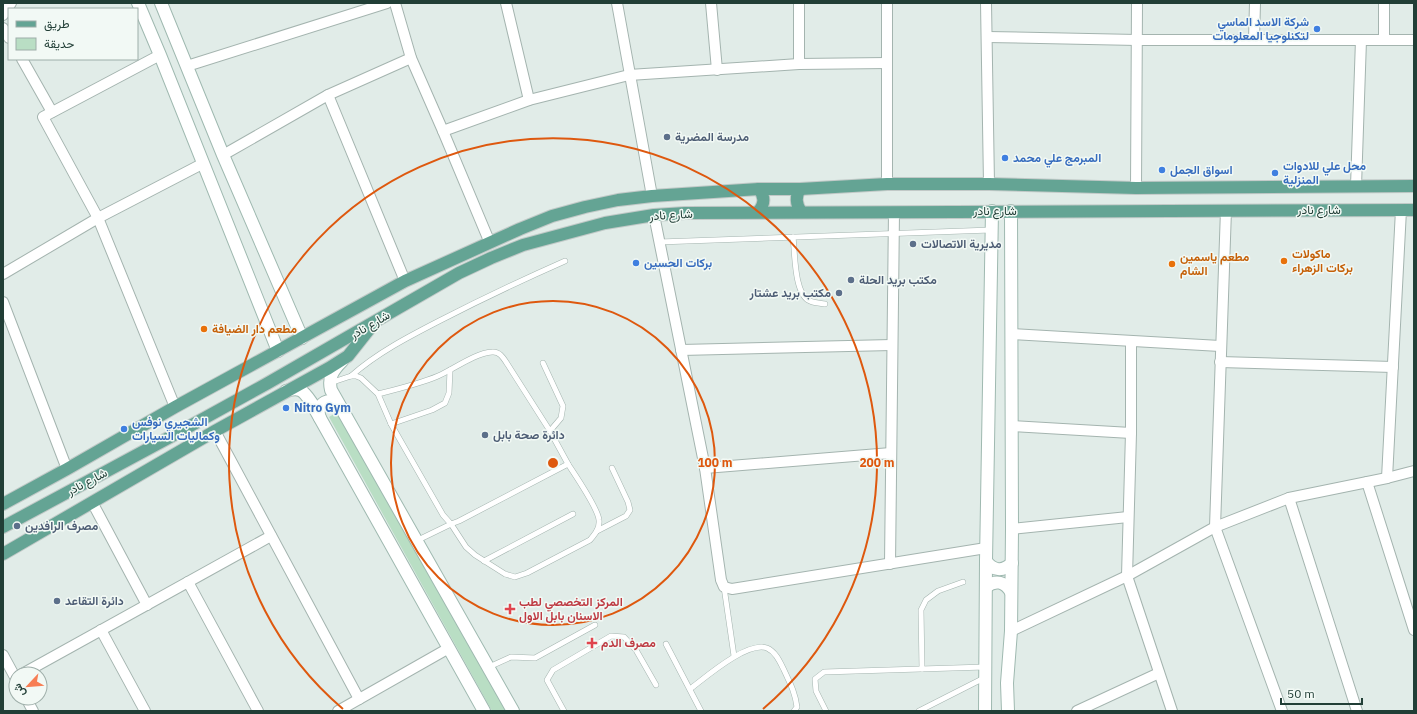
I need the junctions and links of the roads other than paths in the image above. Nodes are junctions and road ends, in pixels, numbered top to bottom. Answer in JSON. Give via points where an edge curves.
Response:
{"nodes":[{"id":1,"x":11,"y":3,"type":"edge"},
{"id":2,"x":138,"y":3,"type":"edge"},
{"id":3,"x":161,"y":3,"type":"edge"},
{"id":4,"x":386,"y":3,"type":"edge"},
{"id":5,"x":395,"y":3,"type":"edge"},
{"id":6,"x":506,"y":3,"type":"edge"},
{"id":7,"x":617,"y":3,"type":"edge"},
{"id":8,"x":711,"y":3,"type":"edge"},
{"id":9,"x":799,"y":3,"type":"edge"},
{"id":10,"x":887,"y":3,"type":"edge"},
{"id":11,"x":986,"y":3,"type":"edge"},
{"id":12,"x":1137,"y":3,"type":"edge"},
{"id":13,"x":1255,"y":3,"type":"edge"},
{"id":14,"x":1384,"y":3,"type":"edge"},
{"id":15,"x":3,"y":14,"type":"edge"},
{"id":16,"x":987,"y":36,"type":"junction"},
{"id":17,"x":1137,"y":40,"type":"junction"},
{"id":18,"x":1254,"y":40,"type":"junction"},
{"id":19,"x":1361,"y":40,"type":"junction"},
{"id":20,"x":1384,"y":40,"type":"junction"},
{"id":21,"x":1414,"y":40,"type":"edge"},
{"id":22,"x":160,"y":55,"type":"junction"},
{"id":23,"x":411,"y":58,"type":"junction"},
{"id":24,"x":23,"y":60,"type":"edge"},
{"id":25,"x":887,"y":63,"type":"junction"},
{"id":26,"x":799,"y":64,"type":"junction"},
{"id":27,"x":187,"y":66,"type":"junction"},
{"id":28,"x":717,"y":70,"type":"junction"},
{"id":29,"x":629,"y":75,"type":"junction"},
{"id":30,"x":328,"y":96,"type":"junction"},
{"id":31,"x":529,"y":100,"type":"junction"},
{"id":32,"x":52,"y":112,"type":"junction"},
{"id":33,"x":443,"y":131,"type":"junction"},
{"id":34,"x":218,"y":141,"type":"junction"},
{"id":35,"x":198,"y":150,"type":"junction"},
{"id":36,"x":223,"y":155,"type":"junction"},
{"id":37,"x":202,"y":164,"type":"junction"},
{"id":38,"x":887,"y":184,"type":"junction"},
{"id":39,"x":990,"y":184,"type":"junction"},
{"id":40,"x":1356,"y":186,"type":"junction"},
{"id":41,"x":1414,"y":186,"type":"edge"},
{"id":42,"x":1136,"y":188,"type":"junction"},
{"id":43,"x":759,"y":189,"type":"junction"},
{"id":44,"x":800,"y":189,"type":"junction"},
{"id":45,"x":652,"y":196,"type":"junction"},
{"id":46,"x":1226,"y":210,"type":"junction"},
{"id":47,"x":1401,"y":210,"type":"junction"},
{"id":48,"x":1414,"y":210,"type":"edge"},
{"id":49,"x":992,"y":211,"type":"junction"},
{"id":50,"x":1012,"y":211,"type":"junction"},
{"id":51,"x":758,"y":212,"type":"junction"},
{"id":52,"x":801,"y":212,"type":"junction"},
{"id":53,"x":894,"y":212,"type":"junction"},
{"id":54,"x":654,"y":215,"type":"junction"},
{"id":55,"x":98,"y":218,"type":"junction"},
{"id":56,"x":992,"y":233,"type":"junction"},
{"id":57,"x":894,"y":234,"type":"junction"},
{"id":58,"x":793,"y":237,"type":"junction"},
{"id":59,"x":1011,"y":238,"type":"junction"},
{"id":60,"x":659,"y":242,"type":"junction"},
{"id":61,"x":490,"y":243,"type":"junction"},
{"id":62,"x":565,"y":261,"type":"dead end"},
{"id":63,"x":3,"y":274,"type":"edge"},
{"id":64,"x":405,"y":281,"type":"junction"},
{"id":65,"x":3,"y":302,"type":"edge"},
{"id":66,"x":825,"y":304,"type":"dead end"},
{"id":67,"x":384,"y":317,"type":"junction"},
{"id":68,"x":1011,"y":334,"type":"junction"},
{"id":69,"x":302,"y":338,"type":"junction"},
{"id":70,"x":1131,"y":341,"type":"junction"},
{"id":71,"x":892,"y":345,"type":"junction"},
{"id":72,"x":1220,"y":346,"type":"junction"},
{"id":73,"x":681,"y":350,"type":"junction"},
{"id":74,"x":278,"y":351,"type":"junction"},
{"id":75,"x":348,"y":356,"type":"junction"},
{"id":76,"x":1220,"y":362,"type":"junction"},
{"id":77,"x":543,"y":363,"type":"dead end"},
{"id":78,"x":1393,"y":368,"type":"junction"},
{"id":79,"x":450,"y":370,"type":"junction"},
{"id":80,"x":351,"y":376,"type":"junction"},
{"id":81,"x":329,"y":383,"type":"junction"},
{"id":82,"x":286,"y":391,"type":"junction"},
{"id":83,"x":378,"y":394,"type":"junction"},
{"id":84,"x":175,"y":407,"type":"junction"},
{"id":85,"x":340,"y":407,"type":"junction"},
{"id":86,"x":320,"y":418,"type":"junction"},
{"id":87,"x":391,"y":424,"type":"junction"},
{"id":88,"x":1012,"y":426,"type":"junction"},
{"id":89,"x":215,"y":431,"type":"junction"},
{"id":90,"x":550,"y":431,"type":"junction"},
{"id":91,"x":1131,"y":433,"type":"junction"},
{"id":92,"x":890,"y":453,"type":"junction"},
{"id":93,"x":568,"y":464,"type":"junction"},
{"id":94,"x":612,"y":468,"type":"dead end"},
{"id":95,"x":705,"y":468,"type":"junction"},
{"id":96,"x":67,"y":469,"type":"junction"},
{"id":97,"x":1414,"y":471,"type":"edge"},
{"id":98,"x":1387,"y":478,"type":"junction"},
{"id":99,"x":1367,"y":482,"type":"junction"},
{"id":100,"x":1289,"y":498,"type":"junction"},
{"id":101,"x":92,"y":502,"type":"junction"},
{"id":102,"x":3,"y":504,"type":"edge"},
{"id":103,"x":573,"y":514,"type":"dead end"},
{"id":104,"x":1128,"y":517,"type":"junction"},
{"id":105,"x":451,"y":524,"type":"junction"},
{"id":106,"x":3,"y":527,"type":"edge"},
{"id":107,"x":1215,"y":528,"type":"junction"},
{"id":108,"x":1012,"y":529,"type":"junction"},
{"id":109,"x":597,"y":531,"type":"junction"},
{"id":110,"x":271,"y":536,"type":"junction"},
{"id":111,"x":416,"y":541,"type":"junction"},
{"id":112,"x":986,"y":548,"type":"junction"},
{"id":113,"x":4,"y":552,"type":"edge"},
{"id":114,"x":484,"y":561,"type":"junction"},
{"id":115,"x":986,"y":561,"type":"junction"},
{"id":116,"x":1012,"y":563,"type":"junction"},
{"id":117,"x":890,"y":564,"type":"junction"},
{"id":118,"x":1127,"y":576,"type":"junction"},
{"id":119,"x":188,"y":582,"type":"junction"},
{"id":120,"x":963,"y":582,"type":"dead end"},
{"id":121,"x":724,"y":586,"type":"junction"},
{"id":122,"x":986,"y":587,"type":"junction"},
{"id":123,"x":1011,"y":592,"type":"junction"},
{"id":124,"x":147,"y":605,"type":"junction"},
{"id":125,"x":595,"y":625,"type":"dead end"},
{"id":126,"x":101,"y":630,"type":"junction"},
{"id":127,"x":1414,"y":630,"type":"edge"},
{"id":128,"x":1011,"y":631,"type":"junction"},
{"id":129,"x":666,"y":644,"type":"dead end"},
{"id":130,"x":449,"y":648,"type":"junction"},
{"id":131,"x":3,"y":655,"type":"edge"},
{"id":132,"x":734,"y":656,"type":"junction"},
{"id":133,"x":10,"y":666,"type":"edge"},
{"id":134,"x":37,"y":666,"type":"edge"},
{"id":135,"x":488,"y":667,"type":"junction"},
{"id":136,"x":922,"y":669,"type":"junction"},
{"id":137,"x":985,"y":673,"type":"junction"},
{"id":138,"x":1160,"y":673,"type":"junction"},
{"id":139,"x":656,"y":685,"type":"dead end"},
{"id":140,"x":690,"y":689,"type":"junction"},
{"id":141,"x":359,"y":699,"type":"junction"},
{"id":142,"x":145,"y":711,"type":"edge"},
{"id":143,"x":258,"y":711,"type":"edge"},
{"id":144,"x":338,"y":711,"type":"edge"},
{"id":145,"x":484,"y":711,"type":"edge"},
{"id":146,"x":513,"y":711,"type":"edge"},
{"id":147,"x":564,"y":711,"type":"edge"},
{"id":148,"x":701,"y":711,"type":"edge"},
{"id":149,"x":794,"y":711,"type":"edge"},
{"id":150,"x":826,"y":711,"type":"edge"},
{"id":151,"x":919,"y":711,"type":"edge"},
{"id":152,"x":985,"y":711,"type":"edge"},
{"id":153,"x":1008,"y":711,"type":"edge"},
{"id":154,"x":1077,"y":711,"type":"edge"},
{"id":155,"x":1172,"y":711,"type":"edge"},
{"id":156,"x":1282,"y":711,"type":"edge"},
{"id":157,"x":1357,"y":711,"type":"edge"}],
"edges":[{"from":1,"to":15,"type":"street"},
{"from":2,"to":22,"type":"street"},
{"from":3,"to":27,"type":"street"},
{"from":4,"to":27,"type":"street"},
{"from":5,"to":23,"type":"street"},
{"from":6,"to":31,"type":"street"},
{"from":7,"to":29,"type":"street"},
{"from":8,"to":28,"type":"street"},
{"from":9,"to":26,"type":"street"},
{"from":10,"to":25,"type":"street"},
{"from":11,"to":16,"type":"street"},
{"from":12,"to":17,"type":"street"},
{"from":13,"to":18,"type":"street"},
{"from":14,"to":20,"type":"street"},
{"from":16,"to":17,"type":"street"},
{"from":16,"to":39,"type":"street"},
{"from":17,"to":18,"type":"street"},
{"from":17,"to":42,"type":"street"},
{"from":18,"to":19,"type":"street"},
{"from":19,"to":20,"type":"street"},
{"from":19,"to":40,"type":"street"},
{"from":20,"to":21,"type":"street"},
{"from":22,"to":32,"type":"street"},
{"from":22,"to":35,"type":"street"},
{"from":23,"to":30,"type":"street"},
{"from":23,"to":33,"type":"street"},
{"from":24,"to":32,"type":"street"},
{"from":25,"to":26,"type":"street"},
{"from":25,"to":38,"type":"street"},
{"from":26,"to":28,"type":"street"},
{"from":27,"to":34,"type":"street"},
{"from":28,"to":29,"type":"street"},
{"from":29,"to":31,"type":"street"},
{"from":29,"to":45,"type":"street"},
{"from":30,"to":36,"type":"street"},
{"from":30,"to":64,"type":"street"},
{"from":31,"to":33,"type":"street"},
{"from":32,"to":55,"type":"street","via":[[43,118]]},
{"from":33,"to":61,"type":"street"},
{"from":34,"to":35,"type":"street"},
{"from":34,"to":36,"type":"street"},
{"from":35,"to":37,"type":"street"},
{"from":36,"to":69,"type":"street"},
{"from":37,"to":55,"type":"street"},
{"from":37,"to":74,"type":"street"},
{"from":38,"to":39,"type":"main road","name":"شارع نادر"},
{"from":38,"to":44,"type":"main road","name":"شارع نادر"},
{"from":39,"to":42,"type":"main road","name":"شارع نادر"},
{"from":40,"to":41,"type":"main road","name":"شارع نادر"},
{"from":40,"to":42,"type":"main road","name":"شارع نادر"},
{"from":43,"to":44,"type":"main road","name":"شارع نادر"},
{"from":43,"to":45,"type":"main road","name":"شارع نادر"},
{"from":43,"to":51,"type":"main road","via":[[764,203]]},
{"from":44,"to":52,"type":"main road","via":[[797,203]]},
{"from":45,"to":61,"type":"main road","name":"شارع نادر","via":[[618,200],[552,216]]},
{"from":46,"to":47,"type":"main road","name":"شارع نادر"},
{"from":46,"to":50,"type":"main road","name":"شارع نادر"},
{"from":46,"to":72,"type":"street"},
{"from":47,"to":48,"type":"main road","name":"شارع نادر"},
{"from":47,"to":78,"type":"street"},
{"from":49,"to":50,"type":"main road","name":"شارع نادر"},
{"from":49,"to":53,"type":"main road","name":"شارع نادر"},
{"from":49,"to":56,"type":"street"},
{"from":50,"to":59,"type":"street"},
{"from":51,"to":52,"type":"main road","name":"شارع نادر"},
{"from":51,"to":54,"type":"main road","name":"شارع نادر"},
{"from":52,"to":53,"type":"main road","name":"شارع نادر"},
{"from":53,"to":57,"type":"street"},
{"from":54,"to":60,"type":"street"},
{"from":54,"to":67,"type":"main road","name":"شارع نادر","via":[[605,223],[523,245],[459,273]]},
{"from":55,"to":63,"type":"street"},
{"from":55,"to":84,"type":"street"},
{"from":56,"to":57,"type":"lane"},
{"from":56,"to":59,"type":"street","via":[[1002,232]]},
{"from":56,"to":112,"type":"street"},
{"from":57,"to":58,"type":"lane"},
{"from":57,"to":71,"type":"street"},
{"from":58,"to":60,"type":"lane"},
{"from":58,"to":66,"type":"lane","via":[[798,283],[802,295],[809,301]]},
{"from":59,"to":68,"type":"street"},
{"from":60,"to":73,"type":"street"},
{"from":61,"to":64,"type":"main road","name":"شارع نادر"},
{"from":62,"to":80,"type":"lane","via":[[420,331],[375,357]]},
{"from":64,"to":69,"type":"main road","name":"شارع نادر"},
{"from":65,"to":96,"type":"street"},
{"from":67,"to":75,"type":"main road","via":[[369,328]]},
{"from":67,"to":106,"type":"main road","name":"شارع نادر"},
{"from":68,"to":70,"type":"street"},
{"from":68,"to":88,"type":"street"},
{"from":69,"to":74,"type":"main road","name":"شارع نادر"},
{"from":70,"to":72,"type":"street"},
{"from":70,"to":91,"type":"street"},
{"from":71,"to":73,"type":"street"},
{"from":71,"to":92,"type":"street"},
{"from":72,"to":76,"type":"street"},
{"from":73,"to":95,"type":"street"},
{"from":74,"to":84,"type":"main road","name":"شارع نادر"},
{"from":75,"to":81,"type":"street","via":[[334,369]]},
{"from":75,"to":82,"type":"main road"},
{"from":76,"to":78,"type":"street"},
{"from":76,"to":107,"type":"street"},
{"from":77,"to":90,"type":"lane","via":[[563,406],[561,418]]},
{"from":78,"to":98,"type":"street"},
{"from":79,"to":83,"type":"lane"},
{"from":79,"to":87,"type":"lane","via":[[449,393],[445,403]]},
{"from":79,"to":90,"type":"lane","via":[[482,354],[497,352],[502,355]]},
{"from":80,"to":81,"type":"lane"},
{"from":80,"to":83,"type":"lane","via":[[361,378]]},
{"from":81,"to":85,"type":"street"},
{"from":82,"to":86,"type":"street","via":[[297,388],[306,394]]},
{"from":82,"to":89,"type":"main road"},
{"from":83,"to":87,"type":"lane"},
{"from":84,"to":96,"type":"main road","name":"شارع نادر"},
{"from":85,"to":86,"type":"street","via":[[332,401],[324,402],[319,407]]},
{"from":85,"to":111,"type":"street"},
{"from":86,"to":130,"type":"street"},
{"from":87,"to":105,"type":"lane","via":[[443,516]]},
{"from":88,"to":91,"type":"street"},
{"from":88,"to":108,"type":"street"},
{"from":89,"to":101,"type":"main road"},
{"from":89,"to":110,"type":"street"},
{"from":90,"to":93,"type":"lane"},
{"from":91,"to":104,"type":"street"},
{"from":92,"to":95,"type":"street"},
{"from":92,"to":117,"type":"street"},
{"from":93,"to":105,"type":"lane"},
{"from":93,"to":109,"type":"lane","via":[[594,508],[599,520]]},
{"from":94,"to":109,"type":"lane","via":[[630,510],[626,516]]},
{"from":95,"to":121,"type":"street","via":[[721,580]]},
{"from":96,"to":102,"type":"main road","name":"شارع نادر"},
{"from":97,"to":98,"type":"street"},
{"from":98,"to":99,"type":"street"},
{"from":99,"to":100,"type":"street"},
{"from":99,"to":127,"type":"street"},
{"from":100,"to":107,"type":"street"},
{"from":100,"to":157,"type":"street"},
{"from":101,"to":113,"type":"main road"},
{"from":101,"to":124,"type":"street"},
{"from":103,"to":114,"type":"lane"},
{"from":104,"to":108,"type":"street"},
{"from":104,"to":118,"type":"street"},
{"from":105,"to":111,"type":"lane"},
{"from":105,"to":114,"type":"lane","via":[[466,547]]},
{"from":107,"to":118,"type":"street"},
{"from":107,"to":156,"type":"street"},
{"from":108,"to":116,"type":"street"},
{"from":109,"to":114,"type":"lane","via":[[590,540],[515,577]]},
{"from":110,"to":119,"type":"street"},
{"from":110,"to":141,"type":"street"},
{"from":111,"to":135,"type":"street"},
{"from":112,"to":115,"type":"street"},
{"from":112,"to":117,"type":"street"},
{"from":115,"to":116,"type":"street","via":[[992,568],[999,569]]},
{"from":115,"to":122,"type":"street"},
{"from":116,"to":123,"type":"street"},
{"from":117,"to":121,"type":"street","via":[[732,589]]},
{"from":118,"to":128,"type":"street"},
{"from":118,"to":138,"type":"street"},
{"from":119,"to":124,"type":"street"},
{"from":119,"to":143,"type":"street"},
{"from":120,"to":136,"type":"lane","via":[[938,591],[926,600],[921,610]]},
{"from":121,"to":132,"type":"lane"},
{"from":122,"to":123,"type":"street","via":[[995,582],[1002,583],[1006,584]]},
{"from":122,"to":137,"type":"street"},
{"from":123,"to":128,"type":"street"},
{"from":124,"to":126,"type":"street"},
{"from":125,"to":135,"type":"lane","via":[[535,658],[511,657]]},
{"from":126,"to":134,"type":"street"},
{"from":126,"to":142,"type":"street"},
{"from":128,"to":153,"type":"street","via":[[1007,683]]},
{"from":129,"to":140,"type":"lane"},
{"from":130,"to":141,"type":"street"},
{"from":130,"to":145,"type":"street"},
{"from":131,"to":133,"type":"street"},
{"from":132,"to":140,"type":"lane"},
{"from":132,"to":149,"type":"lane","via":[[752,648],[767,648],[778,657],[795,693],[797,707]]},
{"from":135,"to":146,"type":"street"},
{"from":136,"to":137,"type":"lane"},
{"from":136,"to":150,"type":"lane","via":[[824,672],[815,679],[816,691]]},
{"from":137,"to":151,"type":"lane"},
{"from":137,"to":152,"type":"street"},
{"from":138,"to":154,"type":"street"},
{"from":138,"to":155,"type":"street"},
{"from":139,"to":147,"type":"lane","via":[[636,650],[624,637],[611,636],[553,670],[547,680]]},
{"from":140,"to":148,"type":"lane"},
{"from":141,"to":144,"type":"street"}]}
